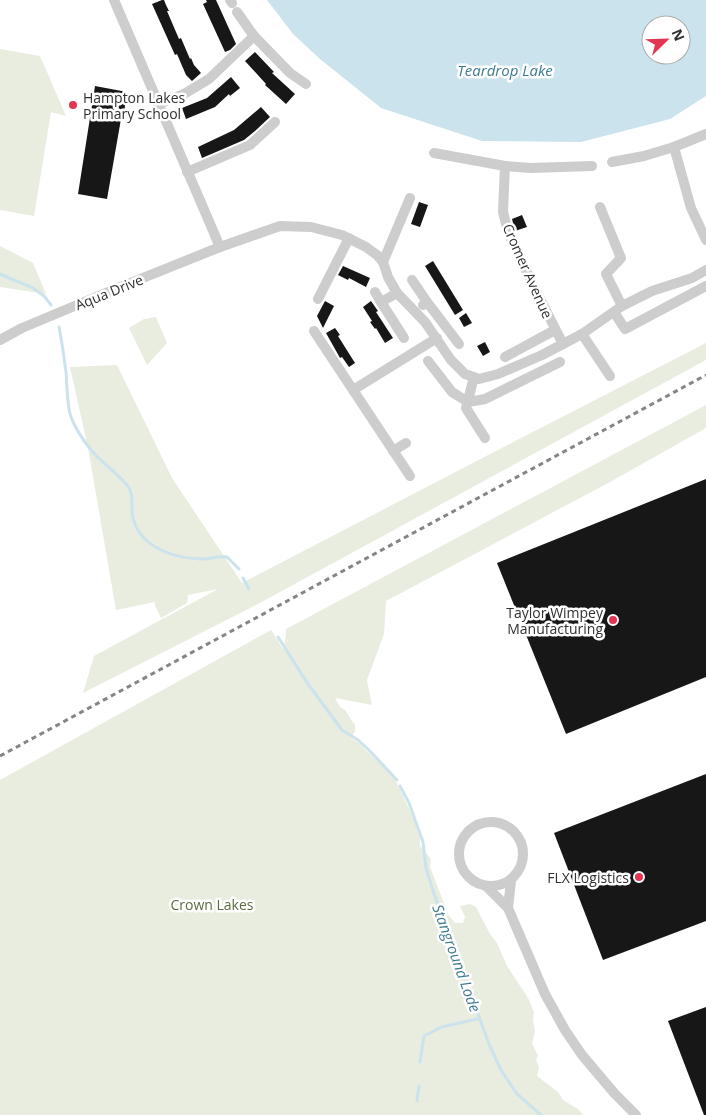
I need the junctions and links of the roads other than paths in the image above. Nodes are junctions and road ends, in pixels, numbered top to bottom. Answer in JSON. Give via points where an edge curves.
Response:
{"nodes":[{"id":1,"x":114,"y":0,"type":"edge"},
{"id":2,"x":233,"y":5,"type":"edge"},
{"id":3,"x":254,"y":36,"type":"junction"},
{"id":4,"x":306,"y":84,"type":"dead end"},
{"id":5,"x":158,"y":104,"type":"junction"},
{"id":6,"x":276,"y":122,"type":"dead end"},
{"id":7,"x":706,"y":134,"type":"edge"},
{"id":8,"x":674,"y":146,"type":"junction"},
{"id":9,"x":434,"y":153,"type":"dead end"},
{"id":10,"x":612,"y":162,"type":"dead end"},
{"id":11,"x":505,"y":166,"type":"junction"},
{"id":12,"x":592,"y":166,"type":"dead end"},
{"id":13,"x":188,"y":172,"type":"junction"},
{"id":14,"x":410,"y":198,"type":"dead end"},
{"id":15,"x":600,"y":207,"type":"dead end"},
{"id":16,"x":349,"y":238,"type":"junction"},
{"id":17,"x":706,"y":240,"type":"edge"},
{"id":18,"x":220,"y":247,"type":"junction"},
{"id":19,"x":383,"y":262,"type":"junction"},
{"id":20,"x":706,"y":270,"type":"edge"},
{"id":21,"x":412,"y":280,"type":"dead end"},
{"id":22,"x":667,"y":286,"type":"junction"},
{"id":23,"x":706,"y":286,"type":"edge"},
{"id":24,"x":375,"y":292,"type":"dead end"},
{"id":25,"x":396,"y":293,"type":"junction"},
{"id":26,"x":318,"y":299,"type":"dead end"},
{"id":27,"x":381,"y":302,"type":"junction"},
{"id":28,"x":427,"y":302,"type":"junction"},
{"id":29,"x":674,"y":304,"type":"junction"},
{"id":30,"x":618,"y":309,"type":"junction"},
{"id":31,"x":414,"y":310,"type":"junction"},
{"id":32,"x":555,"y":330,"type":"junction"},
{"id":33,"x":314,"y":331,"type":"dead end"},
{"id":34,"x":582,"y":334,"type":"junction"},
{"id":35,"x":404,"y":338,"type":"dead end"},
{"id":36,"x":437,"y":338,"type":"junction"},
{"id":37,"x":0,"y":340,"type":"edge"},
{"id":38,"x":459,"y":344,"type":"dead end"},
{"id":39,"x":563,"y":344,"type":"junction"},
{"id":40,"x":505,"y":357,"type":"dead end"},
{"id":41,"x":428,"y":361,"type":"dead end"},
{"id":42,"x":560,"y":362,"type":"dead end"},
{"id":43,"x":610,"y":376,"type":"dead end"},
{"id":44,"x":474,"y":377,"type":"junction"},
{"id":45,"x":353,"y":390,"type":"junction"},
{"id":46,"x":468,"y":402,"type":"junction"},
{"id":47,"x":485,"y":438,"type":"dead end"},
{"id":48,"x":406,"y":443,"type":"dead end"},
{"id":49,"x":393,"y":451,"type":"junction"},
{"id":50,"x":410,"y":476,"type":"dead end"},
{"id":51,"x":511,"y":880,"type":"junction"},
{"id":52,"x":487,"y":887,"type":"junction"},
{"id":53,"x":508,"y":908,"type":"junction"},
{"id":54,"x":636,"y":1115,"type":"edge"}],
"edges":[{"from":1,"to":5,"type":"street"},
{"from":2,"to":3,"type":"street"},
{"from":3,"to":4,"type":"street","via":[[290,73]]},
{"from":3,"to":5,"type":"street","via":[[209,79]]},
{"from":5,"to":13,"type":"street"},
{"from":6,"to":13,"type":"street","via":[[250,145]]},
{"from":7,"to":8,"type":"street"},
{"from":8,"to":10,"type":"street"},
{"from":8,"to":17,"type":"street","via":[[691,208]]},
{"from":9,"to":11,"type":"street"},
{"from":11,"to":12,"type":"street"},
{"from":11,"to":32,"type":"street","name":"Cromer Avenue","via":[[503,212],[508,232]]},
{"from":13,"to":18,"type":"street"},
{"from":14,"to":19,"type":"street"},
{"from":15,"to":30,"type":"street","via":[[621,258],[606,274]]},
{"from":16,"to":18,"type":"street","name":"Aqua Drive","via":[[311,227],[280,226]]},
{"from":16,"to":19,"type":"street","name":"Aqua Drive"},
{"from":16,"to":26,"type":"street"},
{"from":18,"to":37,"type":"street","name":"Aqua Drive"},
{"from":19,"to":25,"type":"street"},
{"from":20,"to":22,"type":"street"},
{"from":21,"to":28,"type":"street"},
{"from":22,"to":29,"type":"street"},
{"from":22,"to":30,"type":"street","via":[[652,290]]},
{"from":23,"to":29,"type":"street"},
{"from":24,"to":27,"type":"street"},
{"from":25,"to":27,"type":"street"},
{"from":25,"to":31,"type":"street"},
{"from":27,"to":35,"type":"street"},
{"from":28,"to":31,"type":"street"},
{"from":28,"to":38,"type":"street"},
{"from":29,"to":30,"type":"street","via":[[625,329]]},
{"from":30,"to":34,"type":"street"},
{"from":31,"to":36,"type":"street"},
{"from":32,"to":39,"type":"street","name":"Cromer Avenue"},
{"from":32,"to":40,"type":"street"},
{"from":33,"to":45,"type":"street"},
{"from":34,"to":39,"type":"street"},
{"from":34,"to":43,"type":"street"},
{"from":36,"to":44,"type":"street","via":[[451,360],[465,374]]},
{"from":36,"to":45,"type":"street"},
{"from":39,"to":44,"type":"street","via":[[498,374],[479,379]]},
{"from":41,"to":46,"type":"street","via":[[452,392]]},
{"from":42,"to":46,"type":"street","via":[[484,400]]},
{"from":44,"to":46,"type":"street"},
{"from":45,"to":49,"type":"street"},
{"from":46,"to":47,"type":"street","via":[[466,408]]},
{"from":48,"to":49,"type":"street"},
{"from":49,"to":50,"type":"street"},
{"from":51,"to":52,"type":"street","via":[[500,886]]},
{"from":51,"to":52,"type":"street","via":[[521,868],[524,852],[512,830],[490,821],[474,826],[462,837],[458,853],[461,869],[472,881]]},
{"from":51,"to":53,"type":"street"},
{"from":52,"to":53,"type":"street"},
{"from":53,"to":54,"type":"street","via":[[545,994],[565,1030],[609,1087]]}]}
